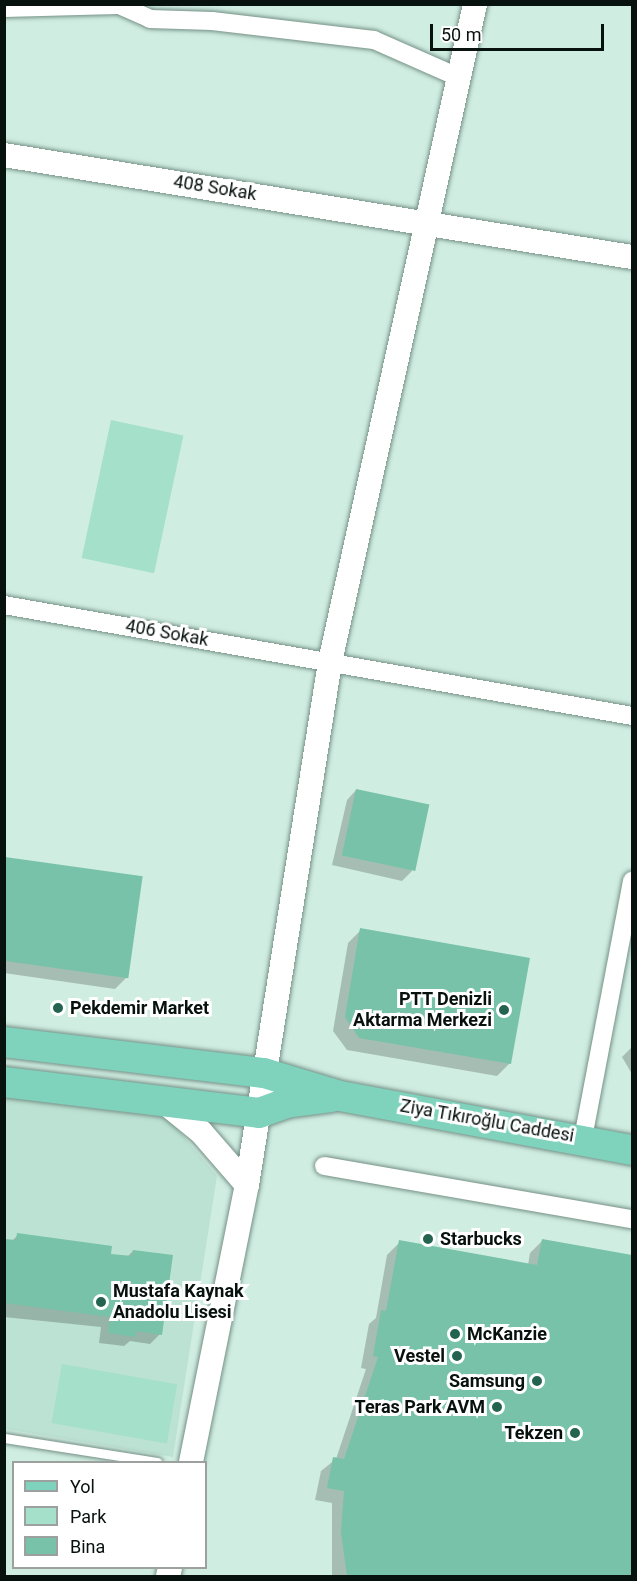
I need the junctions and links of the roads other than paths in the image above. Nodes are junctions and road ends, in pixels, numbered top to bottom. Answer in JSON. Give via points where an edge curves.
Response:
{"nodes":[{"id":1,"x":475,"y":4,"type":"edge"},
{"id":2,"x":117,"y":5,"type":"edge"},
{"id":3,"x":4,"y":8,"type":"edge"},
{"id":4,"x":458,"y":77,"type":"junction"},
{"id":5,"x":4,"y":155,"type":"edge"},
{"id":6,"x":425,"y":222,"type":"junction"},
{"id":7,"x":633,"y":257,"type":"edge"},
{"id":8,"x":4,"y":605,"type":"edge"},
{"id":9,"x":330,"y":662,"type":"junction"},
{"id":10,"x":633,"y":716,"type":"edge"},
{"id":11,"x":633,"y":881,"type":"edge"},
{"id":12,"x":4,"y":1042,"type":"edge"},
{"id":13,"x":264,"y":1073,"type":"junction"},
{"id":14,"x":4,"y":1082,"type":"edge"},
{"id":15,"x":340,"y":1096,"type":"junction"},
{"id":16,"x":164,"y":1102,"type":"junction"},
{"id":17,"x":259,"y":1113,"type":"junction"},
{"id":18,"x":583,"y":1138,"type":"junction"},
{"id":19,"x":633,"y":1150,"type":"edge"},
{"id":20,"x":324,"y":1166,"type":"dead end"},
{"id":21,"x":247,"y":1185,"type":"junction"},
{"id":22,"x":633,"y":1219,"type":"edge"},
{"id":23,"x":4,"y":1438,"type":"edge"},
{"id":24,"x":151,"y":1461,"type":"edge"},
{"id":25,"x":191,"y":1461,"type":"edge"}],
"edges":[{"from":1,"to":4,"type":"street"},
{"from":2,"to":3,"type":"street"},
{"from":2,"to":4,"type":"street","via":[[150,19],[212,21],[374,40]]},
{"from":4,"to":6,"type":"street"},
{"from":5,"to":6,"type":"street","name":"408 Sokak"},
{"from":6,"to":7,"type":"street","name":"408 Sokak"},
{"from":6,"to":9,"type":"street"},
{"from":8,"to":9,"type":"street","name":"406 Sokak"},
{"from":9,"to":10,"type":"street","name":"406 Sokak"},
{"from":9,"to":13,"type":"street"},
{"from":11,"to":18,"type":"street"},
{"from":12,"to":13,"type":"main road","name":"Ziya Tıkıroğlu Caddesi"},
{"from":13,"to":15,"type":"main road","name":"Ziya Tıkıroğlu Caddesi"},
{"from":13,"to":17,"type":"street"},
{"from":14,"to":16,"type":"main road"},
{"from":15,"to":17,"type":"main road","name":"Ziya Tıkıroğlu Caddesi","via":[[286,1103]]},
{"from":15,"to":18,"type":"main road","name":"Ziya Tıkıroğlu Caddesi"},
{"from":16,"to":17,"type":"main road"},
{"from":16,"to":21,"type":"street","via":[[201,1132]]},
{"from":17,"to":21,"type":"street"},
{"from":18,"to":19,"type":"main road","name":"Ziya Tıkıroğlu Caddesi"},
{"from":20,"to":22,"type":"street"},
{"from":21,"to":25,"type":"street"},
{"from":23,"to":24,"type":"lane"}]}
